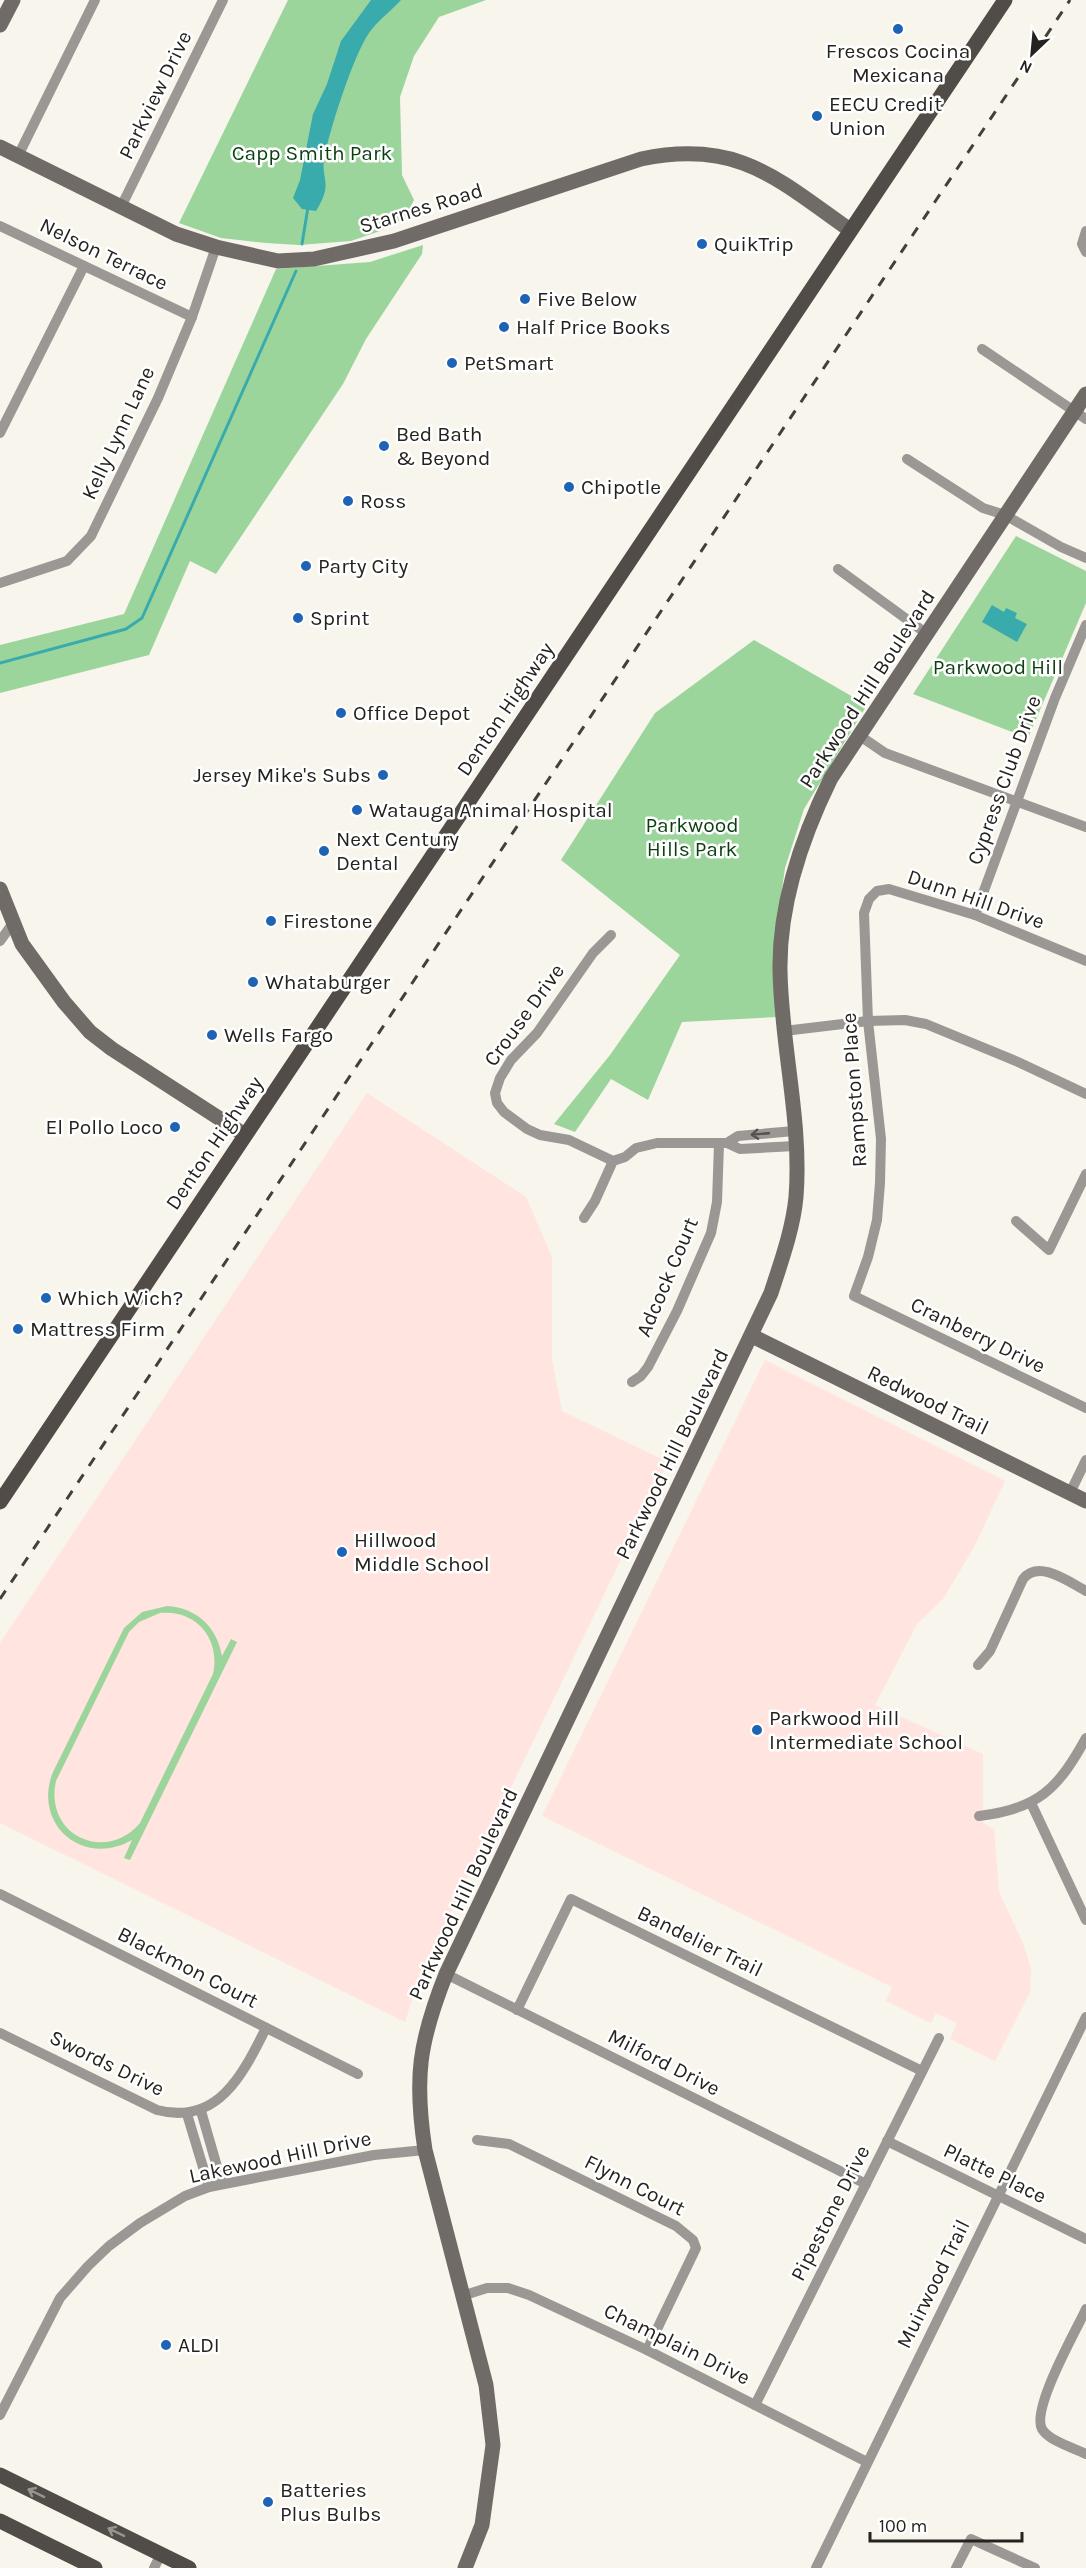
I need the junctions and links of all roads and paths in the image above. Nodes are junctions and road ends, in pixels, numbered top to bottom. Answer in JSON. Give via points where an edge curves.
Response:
{"nodes":[{"id":1,"x":13,"y":0,"type":"edge"},
{"id":2,"x":95,"y":0,"type":"edge"},
{"id":3,"x":224,"y":0,"type":"edge"},
{"id":4,"x":1005,"y":0,"type":"edge"},
{"id":5,"x":0,"y":25,"type":"edge"},
{"id":6,"x":0,"y":147,"type":"edge"},
{"id":7,"x":18,"y":156,"type":"junction"},
{"id":8,"x":121,"y":207,"type":"junction"},
{"id":9,"x":0,"y":226,"type":"edge"},
{"id":10,"x":850,"y":230,"type":"junction"},
{"id":11,"x":1086,"y":231,"type":"edge"},
{"id":12,"x":216,"y":248,"type":"junction"},
{"id":13,"x":1086,"y":252,"type":"edge"},
{"id":14,"x":84,"y":266,"type":"junction"},
{"id":15,"x":192,"y":317,"type":"junction"},
{"id":16,"x":982,"y":349,"type":"dead end"},
{"id":17,"x":1086,"y":394,"type":"edge"},
{"id":18,"x":1081,"y":414,"type":"edge"},
{"id":19,"x":0,"y":433,"type":"edge"},
{"id":20,"x":908,"y":459,"type":"dead end"},
{"id":21,"x":1005,"y":515,"type":"junction"},
{"id":22,"x":1086,"y":558,"type":"edge"},
{"id":23,"x":838,"y":569,"type":"dead end"},
{"id":24,"x":0,"y":583,"type":"edge"},
{"id":25,"x":1086,"y":625,"type":"edge"},
{"id":26,"x":927,"y":634,"type":"junction"},
{"id":27,"x":860,"y":736,"type":"junction"},
{"id":28,"x":1017,"y":801,"type":"junction"},
{"id":29,"x":1086,"y":827,"type":"edge"},
{"id":30,"x":0,"y":889,"type":"edge"},
{"id":31,"x":864,"y":913,"type":"joint"},
{"id":32,"x":975,"y":915,"type":"junction"},
{"id":33,"x":13,"y":923,"type":"junction"},
{"id":34,"x":611,"y":934,"type":"dead end"},
{"id":35,"x":0,"y":941,"type":"edge"},
{"id":36,"x":1086,"y":961,"type":"edge"},
{"id":37,"x":868,"y":1021,"type":"junction"},
{"id":38,"x":784,"y":1031,"type":"junction"},
{"id":39,"x":1086,"y":1095,"type":"edge"},
{"id":40,"x":245,"y":1135,"type":"junction"},
{"id":41,"x":795,"y":1138,"type":"junction"},
{"id":42,"x":723,"y":1143,"type":"junction"},
{"id":43,"x":614,"y":1161,"type":"junction"},
{"id":44,"x":1086,"y":1174,"type":"edge"},
{"id":45,"x":584,"y":1218,"type":"dead end"},
{"id":46,"x":1016,"y":1221,"type":"dead end"},
{"id":47,"x":854,"y":1296,"type":"joint"},
{"id":48,"x":752,"y":1336,"type":"junction"},
{"id":49,"x":632,"y":1382,"type":"dead end"},
{"id":50,"x":1086,"y":1408,"type":"edge"},
{"id":51,"x":1086,"y":1460,"type":"edge"},
{"id":52,"x":1070,"y":1493,"type":"junction"},
{"id":53,"x":1086,"y":1501,"type":"edge"},
{"id":54,"x":0,"y":1502,"type":"edge"},
{"id":55,"x":1086,"y":1591,"type":"edge"},
{"id":56,"x":978,"y":1665,"type":"dead end"},
{"id":57,"x":1086,"y":1738,"type":"edge"},
{"id":58,"x":1031,"y":1803,"type":"junction"},
{"id":59,"x":979,"y":1816,"type":"dead end"},
{"id":60,"x":0,"y":1894,"type":"edge"},
{"id":61,"x":1085,"y":1917,"type":"edge"},
{"id":62,"x":446,"y":1974,"type":"junction"},
{"id":63,"x":517,"y":2010,"type":"junction"},
{"id":64,"x":1086,"y":2017,"type":"edge"},
{"id":65,"x":266,"y":2028,"type":"junction"},
{"id":66,"x":0,"y":2033,"type":"edge"},
{"id":67,"x":939,"y":2038,"type":"dead end"},
{"id":68,"x":922,"y":2071,"type":"junction"},
{"id":69,"x":358,"y":2074,"type":"dead end"},
{"id":70,"x":201,"y":2111,"type":"junction"},
{"id":71,"x":187,"y":2114,"type":"junction"},
{"id":72,"x":477,"y":2140,"type":"dead end"},
{"id":73,"x":887,"y":2141,"type":"junction"},
{"id":74,"x":425,"y":2150,"type":"junction"},
{"id":75,"x":222,"y":2184,"type":"junction"},
{"id":76,"x":866,"y":2184,"type":"junction"},
{"id":77,"x":209,"y":2187,"type":"junction"},
{"id":78,"x":998,"y":2196,"type":"junction"},
{"id":79,"x":1086,"y":2239,"type":"edge"},
{"id":80,"x":462,"y":2296,"type":"junction"},
{"id":81,"x":1086,"y":2309,"type":"edge"},
{"id":82,"x":647,"y":2350,"type":"junction"},
{"id":83,"x":755,"y":2405,"type":"junction"},
{"id":84,"x":0,"y":2415,"type":"edge"},
{"id":85,"x":1086,"y":2454,"type":"edge"},
{"id":86,"x":867,"y":2462,"type":"junction"},
{"id":87,"x":0,"y":2475,"type":"edge"},
{"id":88,"x":0,"y":2521,"type":"edge"},
{"id":89,"x":0,"y":2533,"type":"edge"},
{"id":90,"x":32,"y":2537,"type":"junction"},
{"id":91,"x":158,"y":2561,"type":"edge"},
{"id":92,"x":95,"y":2568,"type":"edge"},
{"id":93,"x":189,"y":2568,"type":"edge"},
{"id":94,"x":465,"y":2568,"type":"edge"},
{"id":95,"x":816,"y":2568,"type":"edge"},
{"id":96,"x":956,"y":2568,"type":"edge"},
{"id":97,"x":1035,"y":2568,"type":"edge"}],
"edges":[{"from":1,"to":5,"type":"street"},
{"from":2,"to":7,"type":"street"},
{"from":3,"to":8,"type":"street","name":"Parkview Drive"},
{"from":4,"to":10,"type":"main road","name":"Denton Highway"},
{"from":6,"to":7,"type":"street","name":"Starnes Road"},
{"from":7,"to":8,"type":"street","name":"Starnes Road"},
{"from":8,"to":12,"type":"street","name":"Starnes Road"},
{"from":9,"to":14,"type":"street","name":"Nelson Terrace"},
{"from":10,"to":12,"type":"street","name":"Starnes Road","via":[[764,170],[735,158],[688,154],[641,159],[394,241],[314,259],[278,261]]},
{"from":10,"to":40,"type":"main road","name":"Denton Highway"},
{"from":11,"to":13,"type":"street","via":[[1082,244]]},
{"from":12,"to":15,"type":"street","name":"Kelly Lynn Lane"},
{"from":14,"to":15,"type":"street","name":"Nelson Terrace"},
{"from":14,"to":19,"type":"street"},
{"from":15,"to":24,"type":"street","name":"Kelly Lynn Lane","via":[[158,398],[91,536],[67,561]]},
{"from":16,"to":18,"type":"street"},
{"from":17,"to":18,"type":"street","name":"Parkwood Hill Boulevard"},
{"from":18,"to":21,"type":"street","name":"Parkwood Hill Boulevard"},
{"from":20,"to":21,"type":"street","via":[[983,508]]},
{"from":21,"to":22,"type":"street"},
{"from":21,"to":26,"type":"street","name":"Parkwood Hill Boulevard"},
{"from":23,"to":26,"type":"street"},
{"from":25,"to":28,"type":"street","name":"Cypress Club Drive"},
{"from":26,"to":27,"type":"street","name":"Parkwood Hill Boulevard"},
{"from":27,"to":28,"type":"street","via":[[885,753]]},
{"from":27,"to":38,"type":"street","name":"Parkwood Hill Boulevard","via":[[831,778],[793,878],[780,969]]},
{"from":28,"to":29,"type":"street"},
{"from":28,"to":32,"type":"street","name":"Cypress Club Drive"},
{"from":30,"to":33,"type":"street"},
{"from":31,"to":32,"type":"street","name":"Dunn Hill Drive","via":[[877,891],[889,889]]},
{"from":31,"to":37,"type":"street","name":"Rampston Place"},
{"from":32,"to":36,"type":"street","name":"Dunn Hill Drive"},
{"from":33,"to":35,"type":"street"},
{"from":33,"to":40,"type":"street","via":[[22,944],[90,1032]]},
{"from":34,"to":43,"type":"street","name":"Crouse Drive","via":[[593,953],[537,1033],[511,1060],[495,1093],[504,1112],[527,1129],[569,1140]]},
{"from":37,"to":38,"type":"street"},
{"from":37,"to":39,"type":"street","via":[[926,1024]]},
{"from":37,"to":47,"type":"street","name":"Rampston Place","via":[[881,1139],[880,1183],[871,1248]]},
{"from":38,"to":41,"type":"street","name":"Parkwood Hill Boulevard"},
{"from":40,"to":54,"type":"main road","name":"Denton Highway"},
{"from":41,"to":42,"type":"street","via":[[740,1149]]},
{"from":41,"to":48,"type":"street","name":"Parkwood Hill Boulevard","via":[[796,1197],[788,1240]]},
{"from":42,"to":43,"type":"street","via":[[657,1143],[636,1148]]},
{"from":42,"to":49,"type":"street","name":"Adcock Court","via":[[711,1233],[648,1367]]},
{"from":43,"to":45,"type":"street"},
{"from":44,"to":46,"type":"street","via":[[1049,1250]]},
{"from":47,"to":50,"type":"street","name":"Cranberry Drive"},
{"from":48,"to":52,"type":"street","name":"Redwood Trail"},
{"from":48,"to":62,"type":"street","name":"Parkwood Hill Boulevard"},
{"from":51,"to":52,"type":"street"},
{"from":52,"to":53,"type":"street","name":"Redwood Trail"},
{"from":55,"to":56,"type":"street","via":[[1046,1572],[1034,1571],[1023,1579],[990,1651]]},
{"from":57,"to":58,"type":"street","via":[[1063,1775]]},
{"from":58,"to":59,"type":"street","via":[[1005,1813]]},
{"from":58,"to":61,"type":"street"},
{"from":60,"to":65,"type":"street","name":"Blackmon Court"},
{"from":62,"to":63,"type":"street","name":"Milford Drive"},
{"from":62,"to":74,"type":"street","name":"Parkwood Hill Boulevard","via":[[423,2039],[419,2071]]},
{"from":63,"to":68,"type":"street","name":"Bandelier Trail","via":[[571,1899]]},
{"from":63,"to":76,"type":"street","name":"Milford Drive"},
{"from":64,"to":78,"type":"street","name":"Muirwood Trail"},
{"from":65,"to":69,"type":"street","name":"Blackmon Court"},
{"from":65,"to":70,"type":"street","name":"Swords Drive","via":[[246,2066],[225,2093]]},
{"from":66,"to":71,"type":"street","name":"Swords Drive","via":[[158,2110]]},
{"from":67,"to":68,"type":"street","name":"Pipestone Drive"},
{"from":68,"to":73,"type":"street","name":"Pipestone Drive"},
{"from":70,"to":71,"type":"street","name":"Swords Drive"},
{"from":70,"to":75,"type":"street"},
{"from":71,"to":77,"type":"street"},
{"from":72,"to":82,"type":"street","name":"Flynn Court","via":[[509,2144],[676,2226],[693,2240],[696,2248]]},
{"from":73,"to":76,"type":"street","name":"Pipestone Drive"},
{"from":73,"to":78,"type":"street","name":"Platte Place"},
{"from":74,"to":75,"type":"street","name":"Lakewood Hill Drive","via":[[374,2155]]},
{"from":74,"to":80,"type":"street","name":"Parkwood Hill Boulevard"},
{"from":75,"to":77,"type":"street","name":"Lakewood Hill Drive"},
{"from":76,"to":83,"type":"street","name":"Pipestone Drive"},
{"from":77,"to":84,"type":"street","name":"Lakewood Hill Drive","via":[[185,2196],[140,2223],[88,2266],[60,2298]]},
{"from":78,"to":79,"type":"street","name":"Platte Place"},
{"from":78,"to":86,"type":"street","name":"Muirwood Trail"},
{"from":80,"to":82,"type":"street","name":"Champlain Drive","via":[[487,2288],[508,2288]]},
{"from":80,"to":94,"type":"street","name":"Parkwood Hill Boulevard","via":[[486,2385],[493,2445],[482,2525]]},
{"from":81,"to":85,"type":"street","via":[[1042,2402],[1040,2422],[1049,2436]]},
{"from":82,"to":83,"type":"street","name":"Champlain Drive"},
{"from":83,"to":86,"type":"street","name":"Champlain Drive"},
{"from":86,"to":95,"type":"street","name":"Muirwood Trail"},
{"from":91,"to":87,"type":"main road","one_way":true},
{"from":88,"to":90,"type":"main road"},
{"from":89,"to":90,"type":"main road"},
{"from":90,"to":92,"type":"main road"},
{"from":91,"to":93,"type":"main road"},
{"from":96,"to":97,"type":"street","via":[[971,2539]]}]}
